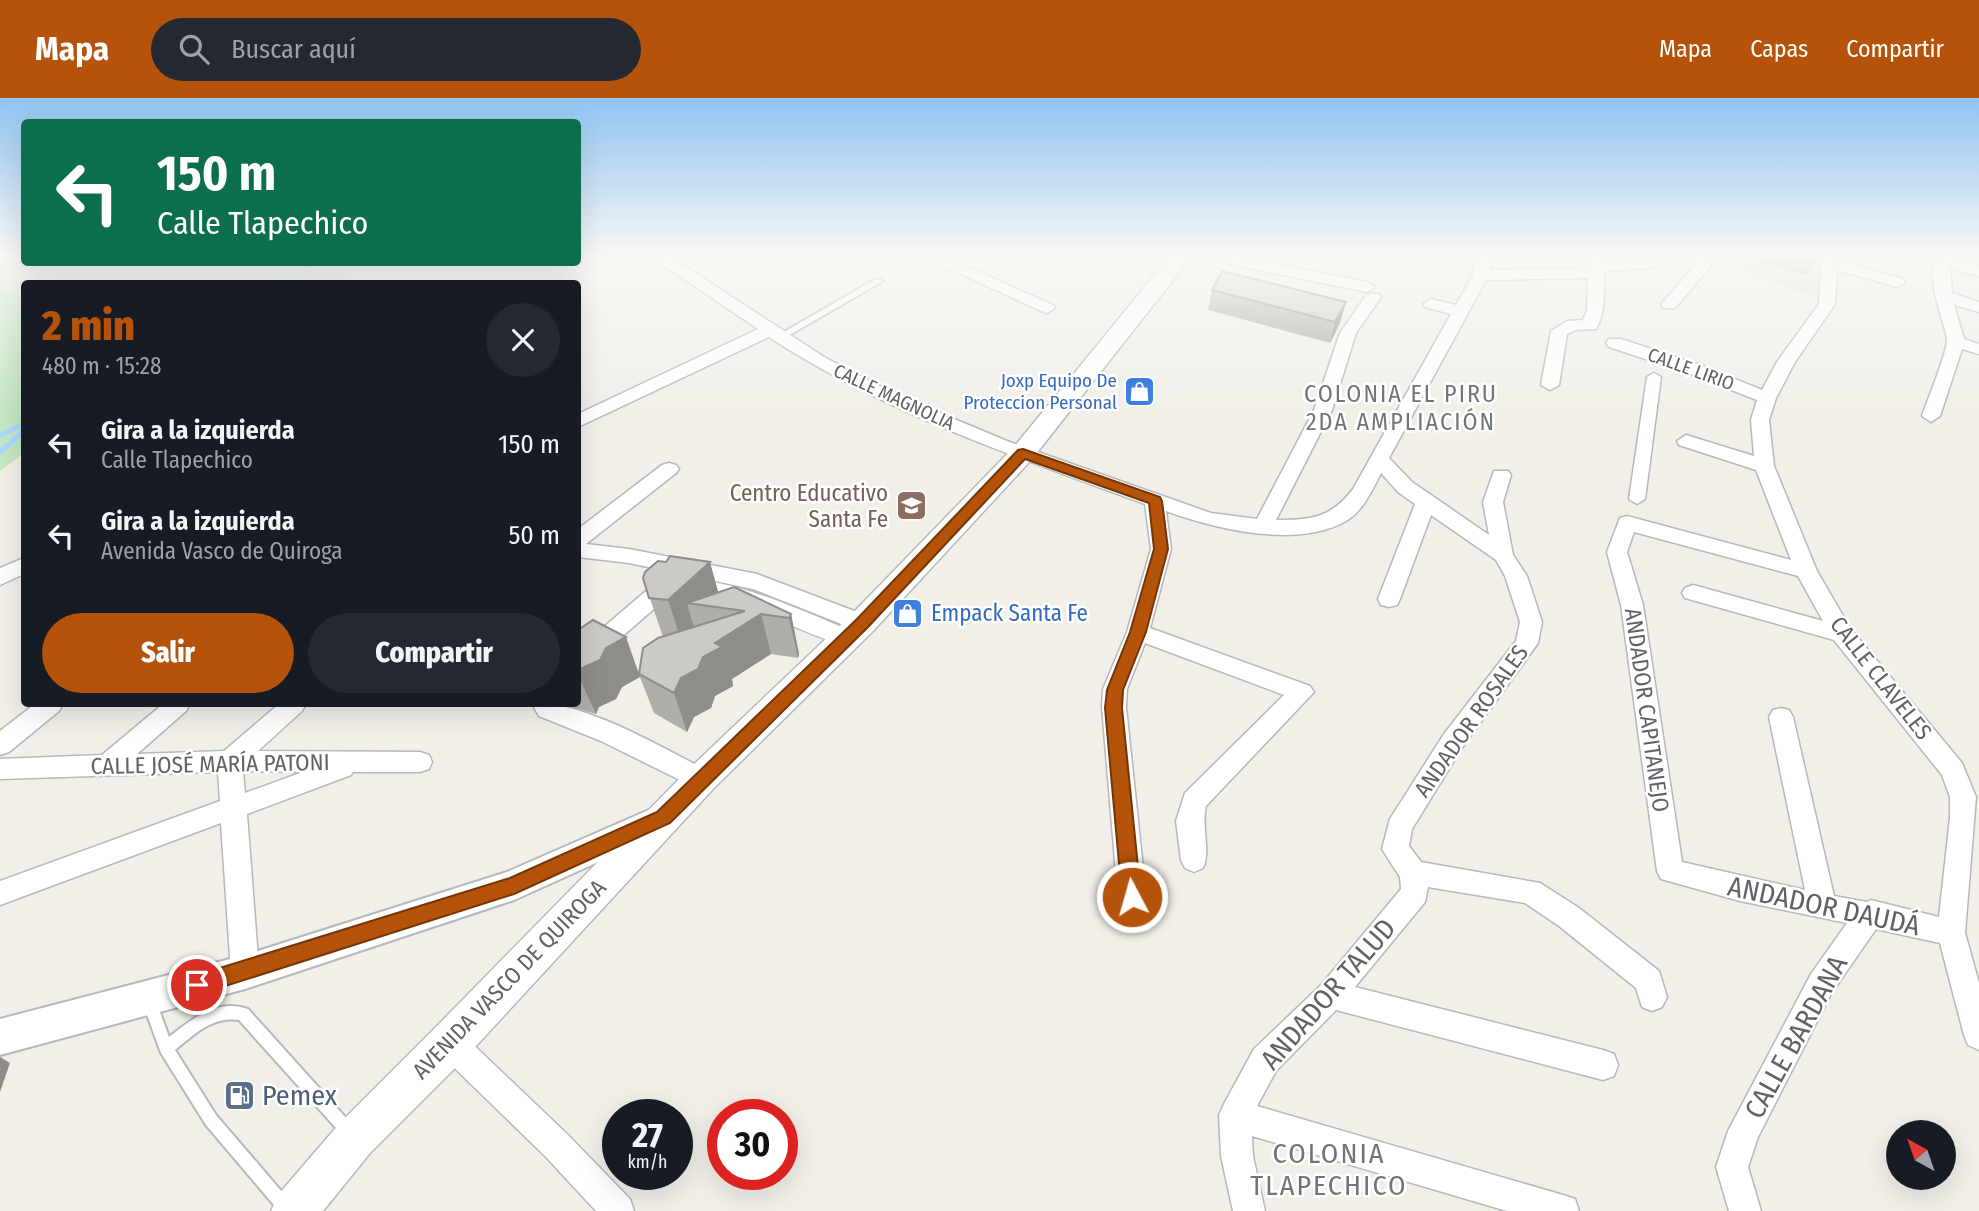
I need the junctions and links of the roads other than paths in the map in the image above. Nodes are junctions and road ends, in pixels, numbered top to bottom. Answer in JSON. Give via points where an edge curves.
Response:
{"nodes":[{"id":1,"x":740,"y":308,"type":"edge"},
{"id":2,"x":826,"y":308,"type":"edge"},
{"id":3,"x":1139,"y":308,"type":"edge"},
{"id":4,"x":1360,"y":308,"type":"edge"},
{"id":5,"x":1447,"y":308,"type":"edge"},
{"id":6,"x":1461,"y":308,"type":"edge"},
{"id":7,"x":1595,"y":308,"type":"edge"},
{"id":8,"x":1824,"y":308,"type":"edge"},
{"id":9,"x":1946,"y":308,"type":"edge"},
{"id":10,"x":1459,"y":311,"type":"junction"},
{"id":11,"x":776,"y":333,"type":"junction"},
{"id":12,"x":1956,"y":342,"type":"junction"},
{"id":13,"x":1615,"y":343,"type":"dead end"},
{"id":14,"x":1979,"y":349,"type":"edge"},
{"id":15,"x":1654,"y":377,"type":"dead end"},
{"id":16,"x":1550,"y":385,"type":"dead end"},
{"id":17,"x":1767,"y":398,"type":"junction"},
{"id":18,"x":1931,"y":416,"type":"dead end"},
{"id":19,"x":581,"y":420,"type":"edge"},
{"id":20,"x":1686,"y":441,"type":"dead end"},
{"id":21,"x":1023,"y":453,"type":"junction"},
{"id":22,"x":1378,"y":459,"type":"junction"},
{"id":23,"x":1765,"y":466,"type":"junction"},
{"id":24,"x":669,"y":469,"type":"dead end"},
{"id":25,"x":1501,"y":475,"type":"dead end"},
{"id":26,"x":1637,"y":499,"type":"dead end"},
{"id":27,"x":1155,"y":501,"type":"junction"},
{"id":28,"x":1426,"y":502,"type":"junction"},
{"id":29,"x":1264,"y":524,"type":"junction"},
{"id":30,"x":581,"y":537,"type":"edge"},
{"id":31,"x":581,"y":551,"type":"edge"},
{"id":32,"x":1503,"y":555,"type":"junction"},
{"id":33,"x":21,"y":566,"type":"edge"},
{"id":34,"x":1806,"y":571,"type":"junction"},
{"id":35,"x":0,"y":577,"type":"edge"},
{"id":36,"x":1693,"y":593,"type":"dead end"},
{"id":37,"x":1389,"y":599,"type":"dead end"},
{"id":38,"x":854,"y":630,"type":"junction"},
{"id":39,"x":1138,"y":632,"type":"junction"},
{"id":40,"x":1842,"y":634,"type":"junction"},
{"id":41,"x":581,"y":659,"type":"edge"},
{"id":42,"x":47,"y":707,"type":"edge"},
{"id":43,"x":175,"y":707,"type":"edge"},
{"id":44,"x":291,"y":707,"type":"edge"},
{"id":45,"x":546,"y":707,"type":"edge"},
{"id":46,"x":1781,"y":717,"type":"dead end"},
{"id":47,"x":0,"y":745,"type":"edge"},
{"id":48,"x":230,"y":761,"type":"junction"},
{"id":49,"x":358,"y":762,"type":"junction"},
{"id":50,"x":420,"y":762,"type":"dead end"},
{"id":51,"x":109,"y":764,"type":"junction"},
{"id":52,"x":0,"y":769,"type":"edge"},
{"id":53,"x":701,"y":779,"type":"junction"},
{"id":54,"x":233,"y":807,"type":"junction"},
{"id":55,"x":663,"y":818,"type":"junction"},
{"id":56,"x":1194,"y":860,"type":"dead end"},
{"id":57,"x":1413,"y":873,"type":"junction"},
{"id":58,"x":1697,"y":879,"type":"joint"},
{"id":59,"x":0,"y":893,"type":"edge"},
{"id":60,"x":1132,"y":897,"type":"dead end"},
{"id":61,"x":1822,"y":905,"type":"junction"},
{"id":62,"x":1871,"y":913,"type":"junction"},
{"id":63,"x":1951,"y":933,"type":"junction"},
{"id":64,"x":246,"y":972,"type":"junction"},
{"id":65,"x":1331,"y":995,"type":"junction"},
{"id":66,"x":1652,"y":997,"type":"dead end"},
{"id":67,"x":148,"y":998,"type":"junction"},
{"id":68,"x":1979,"y":1035,"type":"edge"},
{"id":69,"x":0,"y":1037,"type":"edge"},
{"id":70,"x":450,"y":1044,"type":"junction"},
{"id":71,"x":166,"y":1048,"type":"junction"},
{"id":72,"x":1603,"y":1065,"type":"dead end"},
{"id":73,"x":1235,"y":1115,"type":"junction"},
{"id":74,"x":355,"y":1138,"type":"junction"},
{"id":75,"x":292,"y":1211,"type":"edge"},
{"id":76,"x":618,"y":1211,"type":"edge"},
{"id":77,"x":1249,"y":1211,"type":"edge"},
{"id":78,"x":1563,"y":1211,"type":"edge"},
{"id":79,"x":1745,"y":1211,"type":"edge"}],
"edges":[{"from":1,"to":11,"type":"street","name":"CALLE MAGNOLIA"},
{"from":2,"to":11,"type":"lane"},
{"from":3,"to":21,"type":"main road","name":"AVENIDA VASCO DE QUIROGA"},
{"from":4,"to":29,"type":"street","via":[[1346,333],[1329,396]]},
{"from":5,"to":10,"type":"street"},
{"from":6,"to":10,"type":"street"},
{"from":7,"to":16,"type":"street","via":[[1590,325],[1559,331]]},
{"from":8,"to":17,"type":"street","name":"CALLE CLAVELES"},
{"from":9,"to":12,"type":"street"},
{"from":10,"to":22,"type":"street"},
{"from":11,"to":19,"type":"street"},
{"from":11,"to":21,"type":"street","name":"CALLE MAGNOLIA","via":[[893,400]]},
{"from":12,"to":14,"type":"street"},
{"from":12,"to":18,"type":"street"},
{"from":13,"to":17,"type":"street","name":"CALLE LIRIO"},
{"from":15,"to":26,"type":"street"},
{"from":17,"to":23,"type":"street","name":"CALLE CLAVELES","via":[[1760,420]]},
{"from":20,"to":23,"type":"street"},
{"from":21,"to":27,"type":"street","name":"CALLE MAGNOLIA"},
{"from":21,"to":38,"type":"main road","name":"AVENIDA VASCO DE QUIROGA"},
{"from":22,"to":28,"type":"street","name":"ANDADOR ROSALES"},
{"from":22,"to":29,"type":"street","name":"CALLE MAGNOLIA","via":[[1361,492],[1341,515],[1320,523]]},
{"from":23,"to":34,"type":"street","name":"CALLE CLAVELES"},
{"from":24,"to":30,"type":"street"},
{"from":25,"to":32,"type":"street","via":[[1493,502]]},
{"from":27,"to":29,"type":"street","name":"CALLE MAGNOLIA","via":[[1208,519]]},
{"from":27,"to":39,"type":"street","via":[[1161,549]]},
{"from":28,"to":32,"type":"street","name":"ANDADOR ROSALES"},
{"from":28,"to":37,"type":"street"},
{"from":31,"to":38,"type":"street","via":[[629,556],[757,582]]},
{"from":32,"to":57,"type":"street","name":"ANDADOR ROSALES","via":[[1526,599],[1531,622],[1527,643],[1453,741],[1399,827],[1395,849]]},
{"from":33,"to":35,"type":"street"},
{"from":34,"to":40,"type":"street","name":"CALLE CLAVELES"},
{"from":34,"to":58,"type":"street","name":"ANDADOR CAPITANEJO","via":[[1627,523],[1617,552],[1632,605],[1670,871]]},
{"from":36,"to":40,"type":"street"},
{"from":38,"to":41,"type":"street","via":[[719,590],[667,585]]},
{"from":38,"to":53,"type":"main road","name":"AVENIDA VASCO DE QUIROGA"},
{"from":39,"to":56,"type":"street","via":[[1302,692],[1194,802],[1189,821]]},
{"from":39,"to":60,"type":"street","via":[[1115,690],[1114,708]]},
{"from":40,"to":63,"type":"street","name":"CALLE CLAVELES","via":[[1954,770],[1963,797],[1963,818]]},
{"from":42,"to":47,"type":"street"},
{"from":43,"to":51,"type":"street"},
{"from":44,"to":48,"type":"street"},
{"from":45,"to":53,"type":"street"},
{"from":46,"to":61,"type":"street"},
{"from":48,"to":49,"type":"street","name":"CALLE JOSÉ MARÍA PATONI"},
{"from":48,"to":51,"type":"street","name":"CALLE JOSÉ MARÍA PATONI"},
{"from":48,"to":54,"type":"street"},
{"from":49,"to":50,"type":"street","name":"CALLE JOSÉ MARÍA PATONI"},
{"from":49,"to":54,"type":"street"},
{"from":51,"to":52,"type":"street","name":"CALLE JOSÉ MARÍA PATONI"},
{"from":53,"to":55,"type":"main road","name":"AVENIDA VASCO DE QUIROGA"},
{"from":54,"to":59,"type":"street"},
{"from":54,"to":64,"type":"street"},
{"from":55,"to":64,"type":"street","via":[[514,885]]},
{"from":55,"to":70,"type":"main road","name":"AVENIDA VASCO DE QUIROGA"},
{"from":57,"to":65,"type":"street","name":"ANDADOR TALUD","via":[[1415,893]]},
{"from":57,"to":66,"type":"street","via":[[1530,892],[1648,981]]},
{"from":58,"to":61,"type":"street","name":"ANDADOR DAUDÁ"},
{"from":61,"to":62,"type":"street","name":"ANDADOR DAUDÁ"},
{"from":62,"to":63,"type":"street","name":"ANDADOR DAUDÁ"},
{"from":62,"to":79,"type":"street","name":"CALLE BARDANA","via":[[1821,984],[1744,1131],[1732,1167]]},
{"from":63,"to":68,"type":"street","name":"CALLE CLAVELES"},
{"from":64,"to":67,"type":"street"},
{"from":65,"to":72,"type":"street"},
{"from":65,"to":73,"type":"street","name":"ANDADOR TALUD","via":[[1265,1060]]},
{"from":67,"to":69,"type":"street"},
{"from":67,"to":71,"type":"lane"},
{"from":70,"to":74,"type":"main road","name":"AVENIDA VASCO DE QUIROGA"},
{"from":70,"to":76,"type":"street"},
{"from":71,"to":74,"type":"lane","via":[[212,1014],[228,1009],[243,1014]]},
{"from":71,"to":75,"type":"lane","via":[[211,1120]]},
{"from":73,"to":77,"type":"street","via":[[1237,1156]]},
{"from":73,"to":78,"type":"street"},
{"from":74,"to":75,"type":"main road","name":"AVENIDA VASCO DE QUIROGA"}]}
